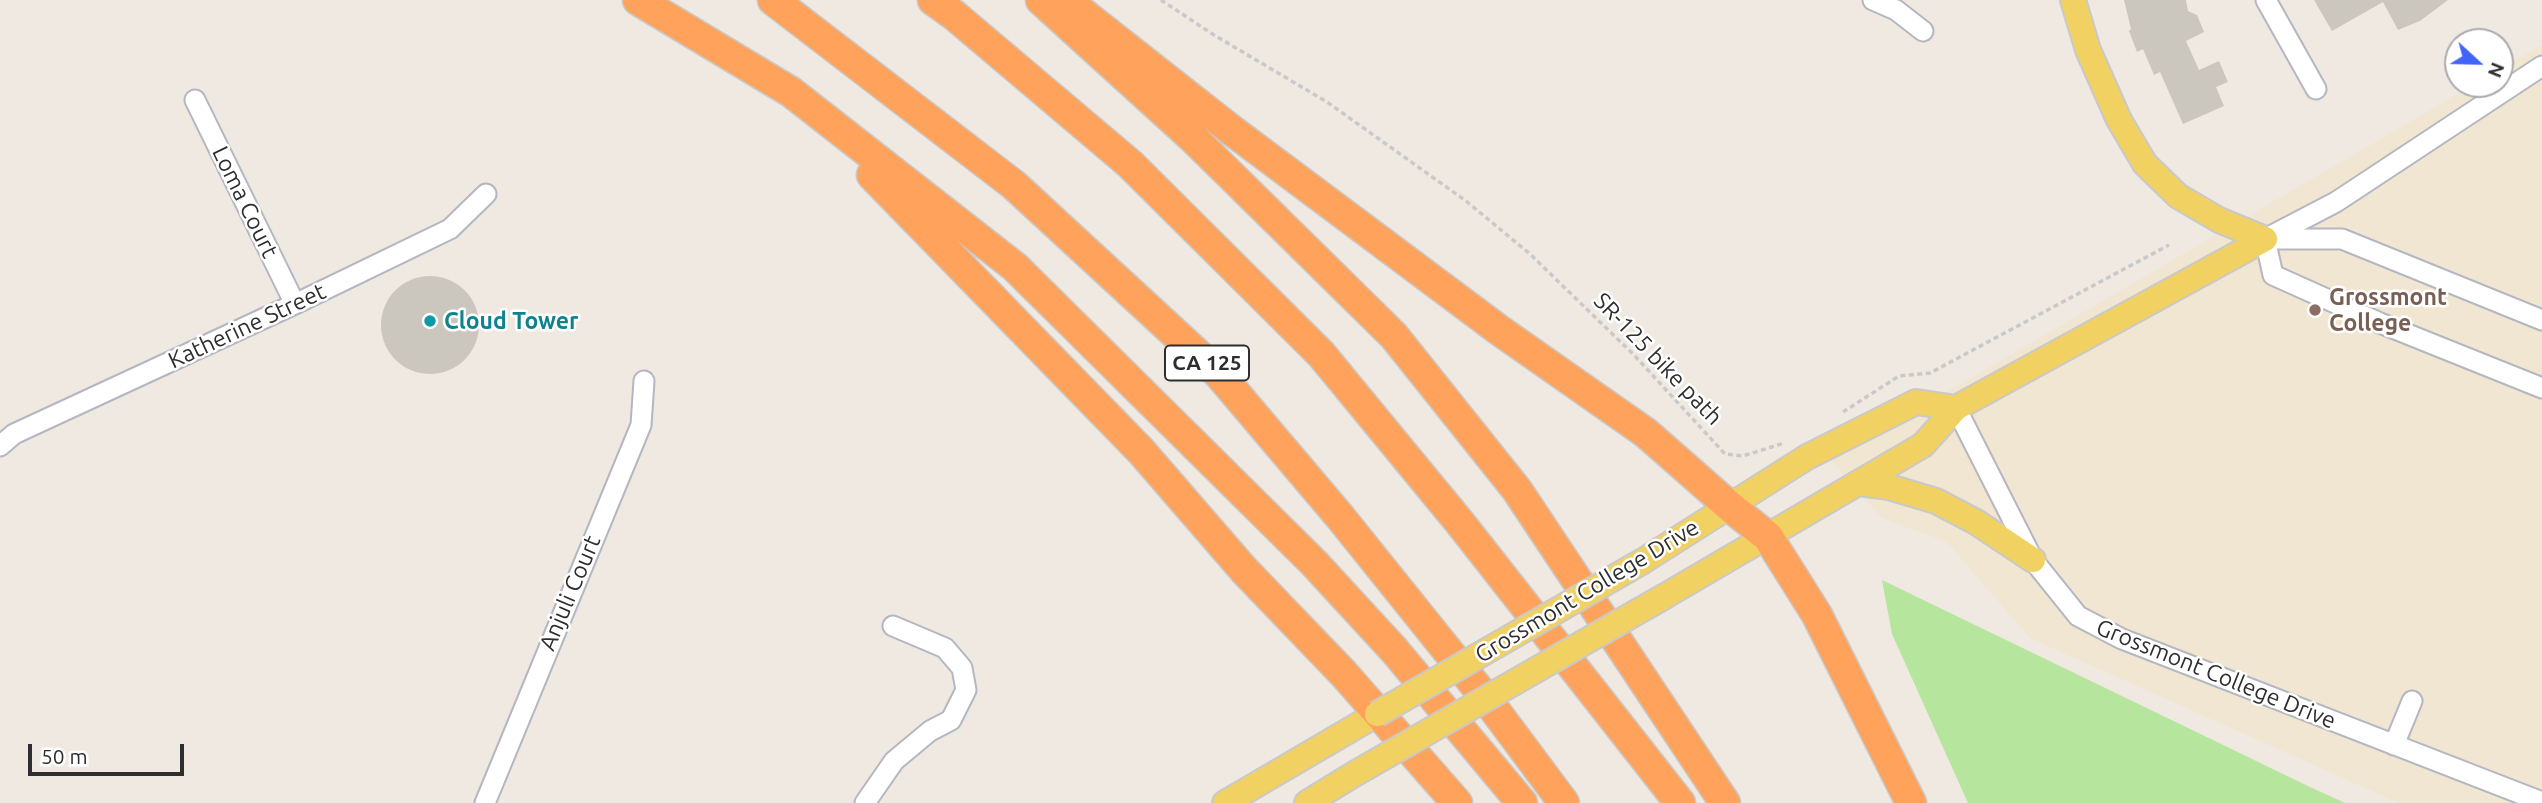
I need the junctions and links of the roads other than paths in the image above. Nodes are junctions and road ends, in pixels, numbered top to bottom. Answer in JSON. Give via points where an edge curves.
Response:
{"nodes":[{"id":1,"x":638,"y":0,"type":"edge"},
{"id":2,"x":773,"y":0,"type":"edge"},
{"id":3,"x":933,"y":0,"type":"edge"},
{"id":4,"x":1041,"y":0,"type":"edge"},
{"id":5,"x":1066,"y":0,"type":"edge"},
{"id":6,"x":1873,"y":0,"type":"edge"},
{"id":7,"x":2073,"y":0,"type":"edge"},
{"id":8,"x":2266,"y":0,"type":"edge"},
{"id":9,"x":1923,"y":32,"type":"dead end"},
{"id":10,"x":2542,"y":66,"type":"edge"},
{"id":11,"x":2316,"y":89,"type":"dead end"},
{"id":12,"x":791,"y":93,"type":"junction"},
{"id":13,"x":195,"y":100,"type":"dead end"},
{"id":14,"x":486,"y":194,"type":"dead end"},
{"id":15,"x":2265,"y":239,"type":"junction"},
{"id":16,"x":295,"y":304,"type":"junction"},
{"id":17,"x":2542,"y":320,"type":"edge"},
{"id":18,"x":644,"y":382,"type":"dead end"},
{"id":19,"x":2542,"y":388,"type":"edge"},
{"id":20,"x":1956,"y":408,"type":"junction"},
{"id":21,"x":0,"y":446,"type":"edge"},
{"id":22,"x":1859,"y":483,"type":"junction"},
{"id":23,"x":1728,"y":505,"type":"junction"},
{"id":24,"x":1768,"y":537,"type":"junction"},
{"id":25,"x":2033,"y":560,"type":"junction"},
{"id":26,"x":893,"y":626,"type":"dead end"},
{"id":27,"x":2412,"y":701,"type":"dead end"},
{"id":28,"x":2394,"y":745,"type":"junction"},
{"id":29,"x":2542,"y":802,"type":"edge"},
{"id":30,"x":485,"y":803,"type":"edge"},
{"id":31,"x":865,"y":803,"type":"edge"},
{"id":32,"x":1225,"y":803,"type":"edge"},
{"id":33,"x":1307,"y":803,"type":"edge"},
{"id":34,"x":1457,"y":803,"type":"edge"},
{"id":35,"x":1522,"y":803,"type":"edge"},
{"id":36,"x":1564,"y":803,"type":"edge"},
{"id":37,"x":1680,"y":803,"type":"edge"},
{"id":38,"x":1726,"y":803,"type":"edge"},
{"id":39,"x":1911,"y":803,"type":"edge"}],
"edges":[{"from":1,"to":12,"type":"highway"},
{"from":2,"to":36,"type":"highway","number":"CA 125","via":[[1014,185],[1219,374],[1341,518]]},
{"from":3,"to":37,"type":"highway","via":[[1130,164],[1321,354]]},
{"from":4,"to":38,"type":"highway","via":[[1194,139],[1394,336],[1517,490]]},
{"from":5,"to":23,"type":"highway","via":[[1499,330],[1646,433]]},
{"from":6,"to":9,"type":"street","via":[[1896,10]]},
{"from":7,"to":15,"type":"main road","via":[[2088,50],[2119,120],[2145,164],[2178,196]]},
{"from":8,"to":11,"type":"street"},
{"from":10,"to":15,"type":"street","name":"Grossmont College Drive","via":[[2336,202]]},
{"from":12,"to":34,"type":"highway","via":[[1141,451]]},
{"from":12,"to":35,"type":"highway","via":[[1015,267],[1314,563],[1395,651]]},
{"from":13,"to":16,"type":"street","name":"Loma Court"},
{"from":14,"to":16,"type":"street","name":"Katherine Street","via":[[450,229]]},
{"from":15,"to":17,"type":"street","via":[[2342,239]]},
{"from":15,"to":19,"type":"street","via":[[2273,275]]},
{"from":15,"to":20,"type":"main road","name":"Grossmont College Drive"},
{"from":16,"to":21,"type":"street","name":"Katherine Street","via":[[14,434]]},
{"from":18,"to":30,"type":"street","name":"Anjuli Court","via":[[641,425]]},
{"from":20,"to":22,"type":"main road","name":"Grossmont College Drive","via":[[1923,445]]},
{"from":20,"to":23,"type":"main road","name":"Grossmont College Drive","via":[[1916,402],[1807,457]]},
{"from":20,"to":25,"type":"street","name":"Grossmont College Drive"},
{"from":22,"to":24,"type":"main road","name":"Grossmont College Drive"},
{"from":22,"to":25,"type":"main road","via":[[1936,501]]},
{"from":23,"to":24,"type":"highway"},
{"from":23,"to":32,"type":"main road","name":"Grossmont College Drive","bridge":true,"via":[[1643,561]]},
{"from":24,"to":33,"type":"main road","name":"Grossmont College Drive","bridge":true},
{"from":24,"to":39,"type":"highway","via":[[1817,615]]},
{"from":25,"to":28,"type":"street","name":"Grossmont College Drive","via":[[2078,616],[2122,639]]},
{"from":26,"to":31,"type":"street","via":[[945,648],[962,668],[966,690],[951,720],[894,761]]},
{"from":27,"to":28,"type":"street"},
{"from":28,"to":29,"type":"street","name":"Grossmont College Drive"}]}
